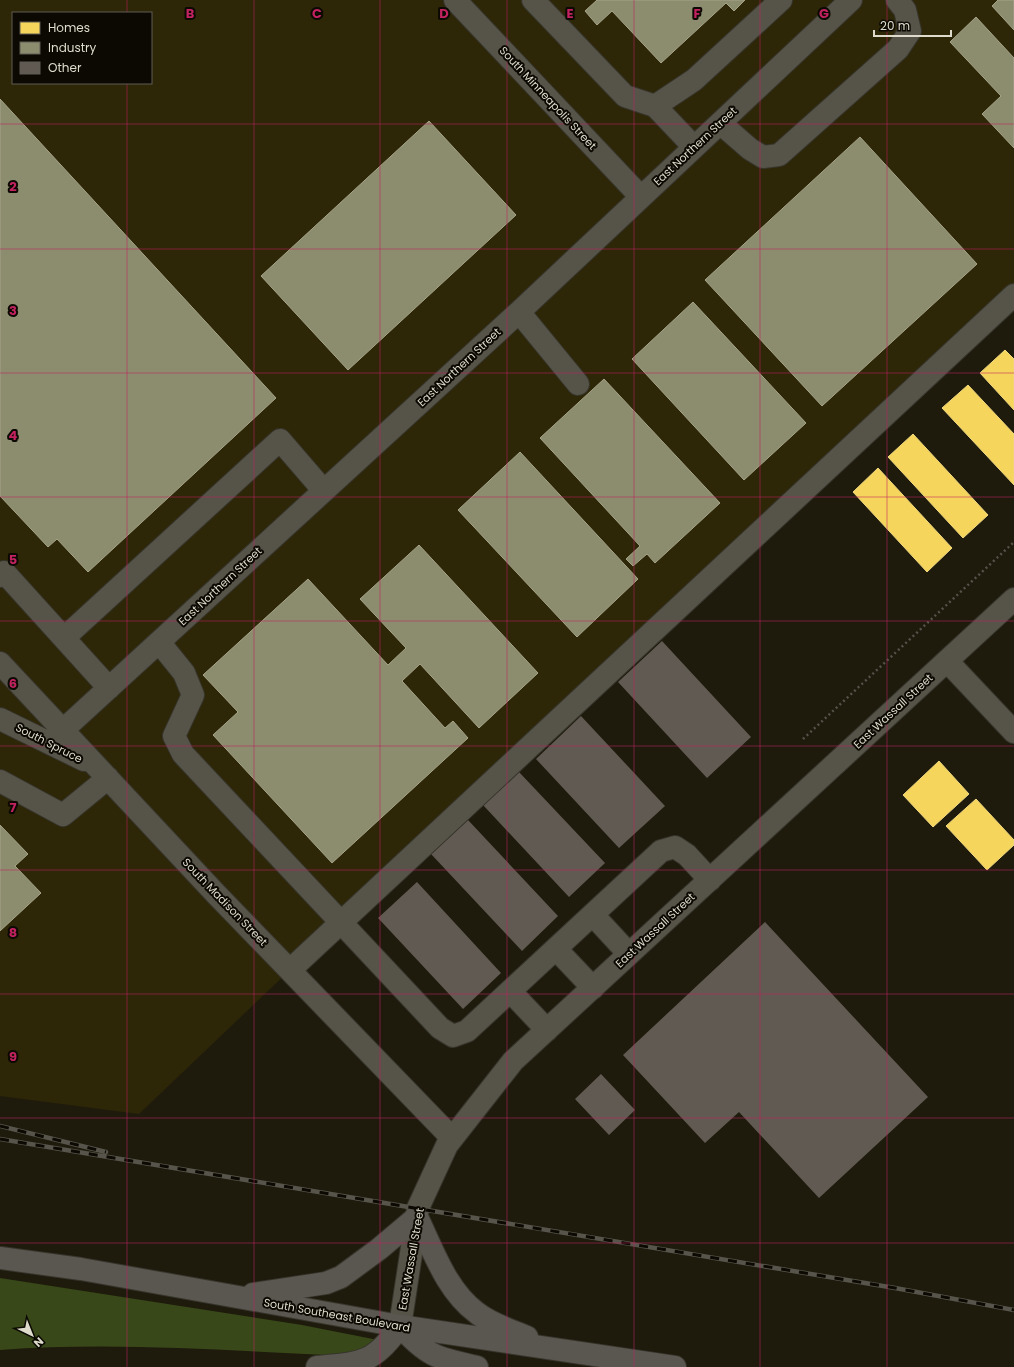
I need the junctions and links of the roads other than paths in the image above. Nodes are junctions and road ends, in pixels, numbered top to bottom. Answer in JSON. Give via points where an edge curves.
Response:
{"nodes":[{"id":1,"x":455,"y":0,"type":"edge"},
{"id":2,"x":533,"y":0,"type":"edge"},
{"id":3,"x":781,"y":0,"type":"edge"},
{"id":4,"x":851,"y":0,"type":"edge"},
{"id":5,"x":897,"y":0,"type":"edge"},
{"id":6,"x":656,"y":106,"type":"junction"},
{"id":7,"x":720,"y":123,"type":"junction"},
{"id":8,"x":694,"y":147,"type":"junction"},
{"id":9,"x":641,"y":197,"type":"junction"},
{"id":10,"x":1014,"y":295,"type":"edge"},
{"id":11,"x":519,"y":312,"type":"junction"},
{"id":12,"x":578,"y":384,"type":"dead end"},
{"id":13,"x":324,"y":491,"type":"junction"},
{"id":14,"x":0,"y":576,"type":"edge"},
{"id":15,"x":1014,"y":599,"type":"edge"},
{"id":16,"x":64,"y":638,"type":"junction"},
{"id":17,"x":159,"y":642,"type":"junction"},
{"id":18,"x":947,"y":661,"type":"junction"},
{"id":19,"x":0,"y":663,"type":"edge"},
{"id":20,"x":109,"y":688,"type":"junction"},
{"id":21,"x":0,"y":719,"type":"edge"},
{"id":22,"x":63,"y":730,"type":"junction"},
{"id":23,"x":1014,"y":732,"type":"edge"},
{"id":24,"x":102,"y":773,"type":"junction"},
{"id":25,"x":0,"y":781,"type":"edge"},
{"id":26,"x":710,"y":880,"type":"junction"},
{"id":27,"x":593,"y":915,"type":"junction"},
{"id":28,"x":341,"y":923,"type":"junction"},
{"id":29,"x":556,"y":949,"type":"junction"},
{"id":30,"x":629,"y":954,"type":"junction"},
{"id":31,"x":290,"y":970,"type":"junction"},
{"id":32,"x":593,"y":988,"type":"junction"},
{"id":33,"x":510,"y":991,"type":"junction"},
{"id":34,"x":547,"y":1030,"type":"junction"},
{"id":35,"x":452,"y":1138,"type":"junction"},
{"id":36,"x":417,"y":1217,"type":"junction"},
{"id":37,"x":0,"y":1258,"type":"edge"},
{"id":38,"x":236,"y":1297,"type":"junction"},
{"id":39,"x":400,"y":1326,"type":"junction"},
{"id":40,"x":554,"y":1348,"type":"junction"},
{"id":41,"x":316,"y":1367,"type":"edge"},
{"id":42,"x":477,"y":1367,"type":"edge"},
{"id":43,"x":675,"y":1367,"type":"edge"}],
"edges":[{"from":1,"to":9,"type":"street","name":"South Minneapolis Street"},
{"from":2,"to":6,"type":"street","via":[[625,96]]},
{"from":3,"to":6,"type":"street","via":[[694,80]]},
{"from":4,"to":7,"type":"street","name":"East Northern Street"},
{"from":5,"to":7,"type":"street","via":[[905,10],[910,31],[898,49],[779,154],[764,157],[750,149]]},
{"from":6,"to":8,"type":"street"},
{"from":7,"to":8,"type":"street","name":"East Northern Street"},
{"from":8,"to":9,"type":"street","name":"East Northern Street"},
{"from":9,"to":11,"type":"street","name":"East Northern Street"},
{"from":10,"to":28,"type":"street"},
{"from":11,"to":12,"type":"street"},
{"from":11,"to":13,"type":"street","name":"East Northern Street"},
{"from":13,"to":16,"type":"street","via":[[280,440]]},
{"from":13,"to":17,"type":"street","name":"East Northern Street"},
{"from":14,"to":16,"type":"street","via":[[4,572]]},
{"from":15,"to":18,"type":"street","name":"East Wassall Street"},
{"from":16,"to":20,"type":"street"},
{"from":17,"to":20,"type":"street","name":"East Northern Street"},
{"from":17,"to":28,"type":"street","via":[[184,673],[193,695],[174,736],[184,754]]},
{"from":18,"to":23,"type":"street"},
{"from":18,"to":26,"type":"street","name":"East Wassall Street"},
{"from":19,"to":22,"type":"street","name":"South Madison Street"},
{"from":20,"to":22,"type":"street","name":"East Northern Street"},
{"from":21,"to":24,"type":"street","name":"South Spruce"},
{"from":22,"to":24,"type":"street","name":"South Madison Street"},
{"from":24,"to":25,"type":"street","via":[[63,815]]},
{"from":24,"to":31,"type":"street","name":"South Madison Street"},
{"from":26,"to":27,"type":"street","via":[[687,855],[675,847],[662,851]]},
{"from":26,"to":30,"type":"street","name":"East Wassall Street"},
{"from":27,"to":29,"type":"street"},
{"from":27,"to":30,"type":"street"},
{"from":28,"to":31,"type":"street"},
{"from":28,"to":33,"type":"street","via":[[440,1028],[453,1036],[467,1031]]},
{"from":29,"to":32,"type":"street"},
{"from":29,"to":33,"type":"street"},
{"from":30,"to":32,"type":"street","name":"East Wassall Street"},
{"from":31,"to":35,"type":"street","name":"South Madison Street"},
{"from":32,"to":34,"type":"street","name":"East Wassall Street"},
{"from":33,"to":34,"type":"street"},
{"from":34,"to":35,"type":"street","name":"East Wassall Street","via":[[513,1061]]},
{"from":35,"to":36,"type":"street","name":"East Wassall Street","via":[[446,1145],[418,1208]]},
{"from":36,"to":38,"type":"main road","via":[[341,1277],[326,1283]]},
{"from":36,"to":39,"type":"street","name":"East Wassall Street"},
{"from":36,"to":40,"type":"main road","via":[[450,1284],[463,1302],[492,1322]]},
{"from":37,"to":38,"type":"main road","name":"South Southeast Boulevard","via":[[81,1269]]},
{"from":38,"to":39,"type":"main road","name":"South Southeast Boulevard"},
{"from":39,"to":40,"type":"main road","name":"South Southeast Boulevard"},
{"from":39,"to":41,"type":"main road","via":[[386,1346],[370,1358],[351,1364]]},
{"from":39,"to":42,"type":"main road","via":[[418,1346],[430,1354],[444,1360]]},
{"from":40,"to":43,"type":"main road","name":"South Southeast Boulevard"}]}
